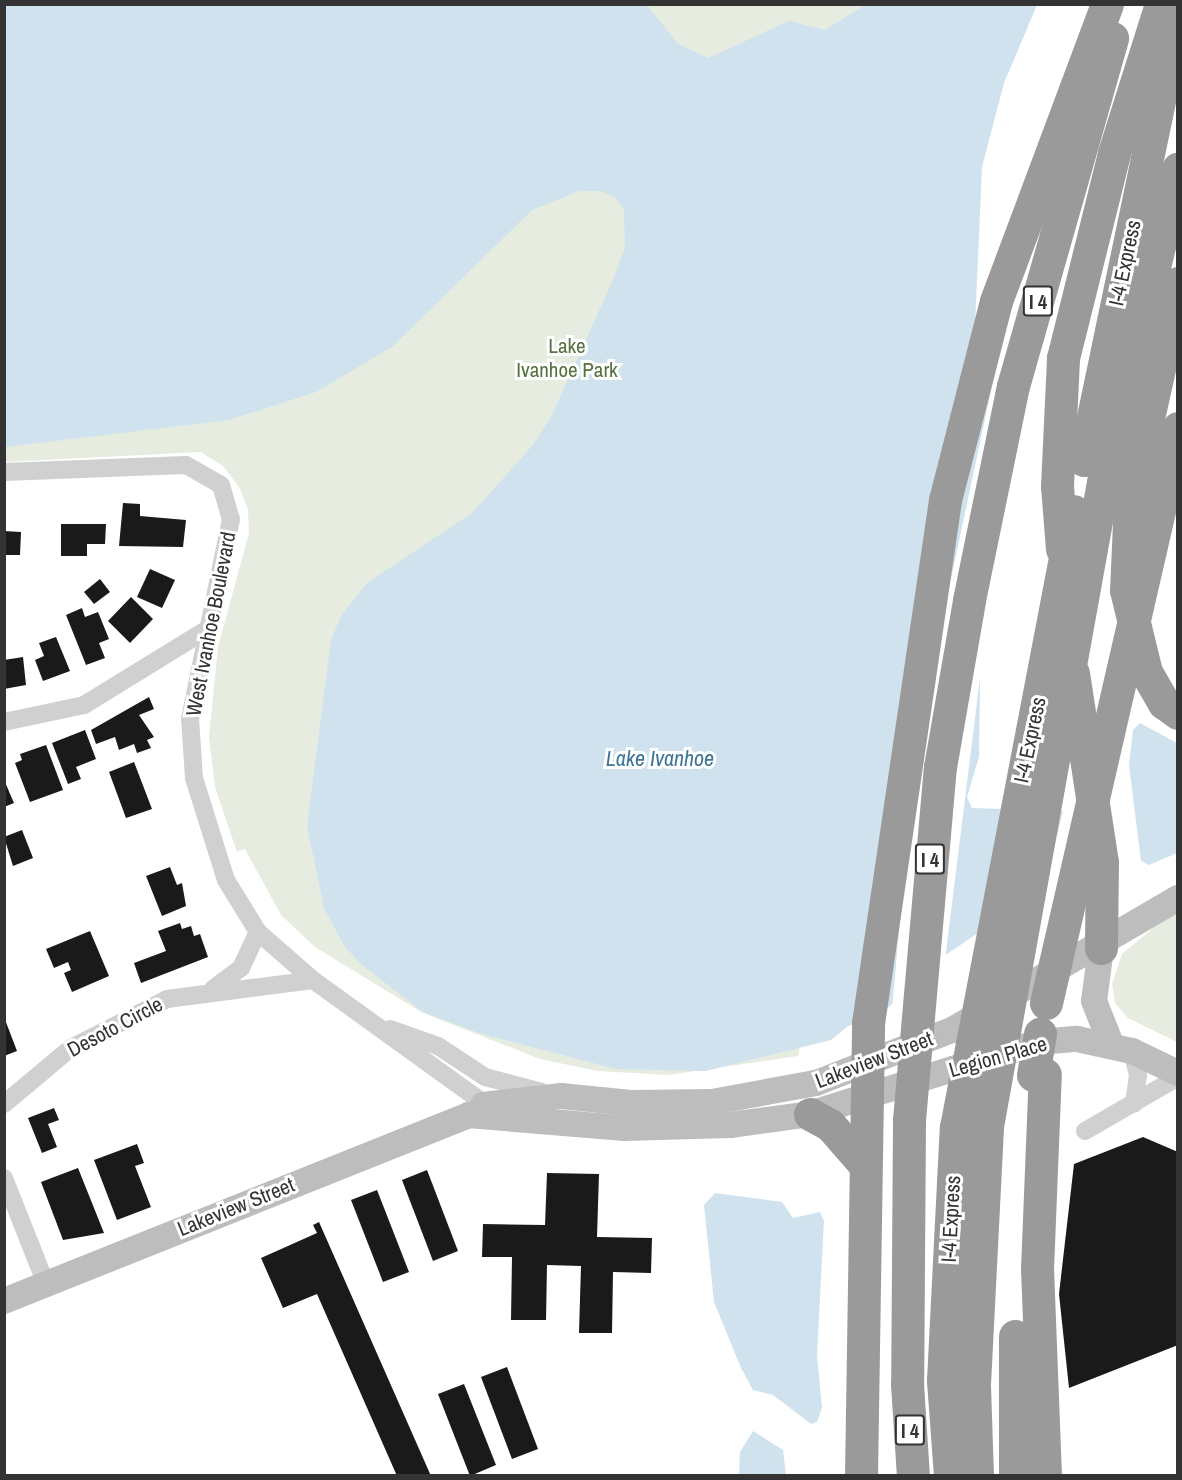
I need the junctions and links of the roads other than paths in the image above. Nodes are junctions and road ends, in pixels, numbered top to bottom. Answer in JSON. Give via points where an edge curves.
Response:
{"nodes":[{"id":1,"x":1107,"y":4,"type":"edge"},
{"id":2,"x":1122,"y":4,"type":"edge"},
{"id":3,"x":1161,"y":4,"type":"edge"},
{"id":4,"x":1178,"y":12,"type":"edge"},
{"id":5,"x":1178,"y":168,"type":"edge"},
{"id":6,"x":1178,"y":283,"type":"edge"},
{"id":7,"x":1178,"y":428,"type":"edge"},
{"id":8,"x":1096,"y":457,"type":"junction"},
{"id":9,"x":4,"y":472,"type":"edge"},
{"id":10,"x":206,"y":630,"type":"junction"},
{"id":11,"x":1178,"y":713,"type":"edge"},
{"id":12,"x":4,"y":722,"type":"edge"},
{"id":13,"x":1178,"y":898,"type":"edge"},
{"id":14,"x":258,"y":932,"type":"junction"},
{"id":15,"x":1101,"y":948,"type":"junction"},
{"id":16,"x":313,"y":980,"type":"junction"},
{"id":17,"x":213,"y":989,"type":"junction"},
{"id":18,"x":376,"y":1024,"type":"junction"},
{"id":19,"x":1121,"y":1047,"type":"junction"},
{"id":20,"x":867,"y":1066,"type":"junction"},
{"id":21,"x":1039,"y":1075,"type":"junction"},
{"id":22,"x":1178,"y":1075,"type":"edge"},
{"id":23,"x":920,"y":1081,"type":"joint"},
{"id":24,"x":561,"y":1096,"type":"junction"},
{"id":25,"x":865,"y":1099,"type":"junction"},
{"id":26,"x":4,"y":1104,"type":"edge"},
{"id":27,"x":1134,"y":1104,"type":"junction"},
{"id":28,"x":484,"y":1112,"type":"junction"},
{"id":29,"x":810,"y":1114,"type":"junction"},
{"id":30,"x":971,"y":1127,"type":"junction"},
{"id":31,"x":1085,"y":1131,"type":"dead end"},
{"id":32,"x":865,"y":1165,"type":"junction"},
{"id":33,"x":4,"y":1178,"type":"edge"},
{"id":34,"x":46,"y":1284,"type":"junction"},
{"id":35,"x":4,"y":1301,"type":"edge"},
{"id":36,"x":907,"y":1384,"type":"junction"},
{"id":37,"x":861,"y":1476,"type":"edge"},
{"id":38,"x":890,"y":1476,"type":"edge"},
{"id":39,"x":913,"y":1476,"type":"edge"},
{"id":40,"x":950,"y":1476,"type":"edge"},
{"id":41,"x":977,"y":1476,"type":"edge"},
{"id":42,"x":1015,"y":1476,"type":"edge"},
{"id":43,"x":1045,"y":1476,"type":"edge"}],
"edges":[{"from":1,"to":20,"type":"highway","via":[[996,301],[945,500],[868,1023]]},
{"from":2,"to":36,"type":"highway","number":"I 4","bridge":true,"via":[[1013,386],[940,767],[909,1120]]},
{"from":3,"to":15,"type":"highway","via":[[1114,153],[1062,358],[1057,486],[1080,738],[1102,862]]},
{"from":4,"to":8,"type":"highway","name":"I-4 Express"},
{"from":5,"to":8,"type":"highway","name":"I-4 Express"},
{"from":6,"to":11,"type":"highway","via":[[1130,500],[1126,590],[1146,672],[1164,703]]},
{"from":7,"to":21,"type":"highway","bridge":true,"via":[[1080,836],[1040,1034]]},
{"from":8,"to":30,"type":"highway","name":"I-4 Express","bridge":true},
{"from":9,"to":10,"type":"street","name":"West Ivanhoe Boulevard","via":[[186,465],[206,472],[230,499],[231,519]]},
{"from":10,"to":12,"type":"street","via":[[84,705]]},
{"from":10,"to":14,"type":"street","name":"West Ivanhoe Boulevard","via":[[190,718],[194,778],[226,880]]},
{"from":13,"to":15,"type":"street","name":"Lakeview Street"},
{"from":14,"to":16,"type":"street","name":"West Ivanhoe Boulevard"},
{"from":14,"to":17,"type":"street","via":[[241,968]]},
{"from":15,"to":19,"type":"street","via":[[1094,1001]]},
{"from":15,"to":20,"type":"street","name":"Lakeview Street","via":[[952,1030]]},
{"from":16,"to":17,"type":"street","name":"Desoto Circle"},
{"from":16,"to":18,"type":"street","name":"West Ivanhoe Boulevard"},
{"from":17,"to":26,"type":"street","name":"Desoto Circle","via":[[167,999],[112,1024],[37,1073]]},
{"from":18,"to":24,"type":"street","name":"West Ivanhoe Boulevard","via":[[438,1046],[502,1083]]},
{"from":18,"to":28,"type":"street","name":"West Ivanhoe Boulevard"},
{"from":19,"to":22,"type":"street","name":"Legion Place"},
{"from":19,"to":23,"type":"street","name":"Legion Place","via":[[1077,1039],[1039,1042]]},
{"from":19,"to":27,"type":"street","via":[[1138,1075]]},
{"from":20,"to":24,"type":"street","name":"Lakeview Street","via":[[816,1083],[712,1102],[631,1103]]},
{"from":20,"to":25,"type":"highway"},
{"from":21,"to":42,"type":"highway","via":[[1019,1198]]},
{"from":21,"to":43,"type":"highway","via":[[1037,1269]]},
{"from":22,"to":27,"type":"street"},
{"from":23,"to":25,"type":"street","name":"Lakeview Street"},
{"from":24,"to":28,"type":"street","name":"Lakeview Street"},
{"from":25,"to":29,"type":"street","name":"Lakeview Street"},
{"from":25,"to":32,"type":"highway"},
{"from":27,"to":31,"type":"street"},
{"from":28,"to":29,"type":"street","name":"Lakeview Street","via":[[651,1129]]},
{"from":28,"to":34,"type":"street","name":"Lakeview Street"},
{"from":29,"to":32,"type":"highway","via":[[837,1132]]},
{"from":30,"to":40,"type":"highway","name":"I-4 Express","via":[[943,1380]]},
{"from":30,"to":41,"type":"highway","name":"I-4 Express"},
{"from":32,"to":37,"type":"highway"},
{"from":33,"to":34,"type":"street"},
{"from":34,"to":35,"type":"street","name":"Lakeview Street"},
{"from":36,"to":38,"type":"highway","via":[[893,1416]]},
{"from":36,"to":39,"type":"highway","number":"I 4"}]}
